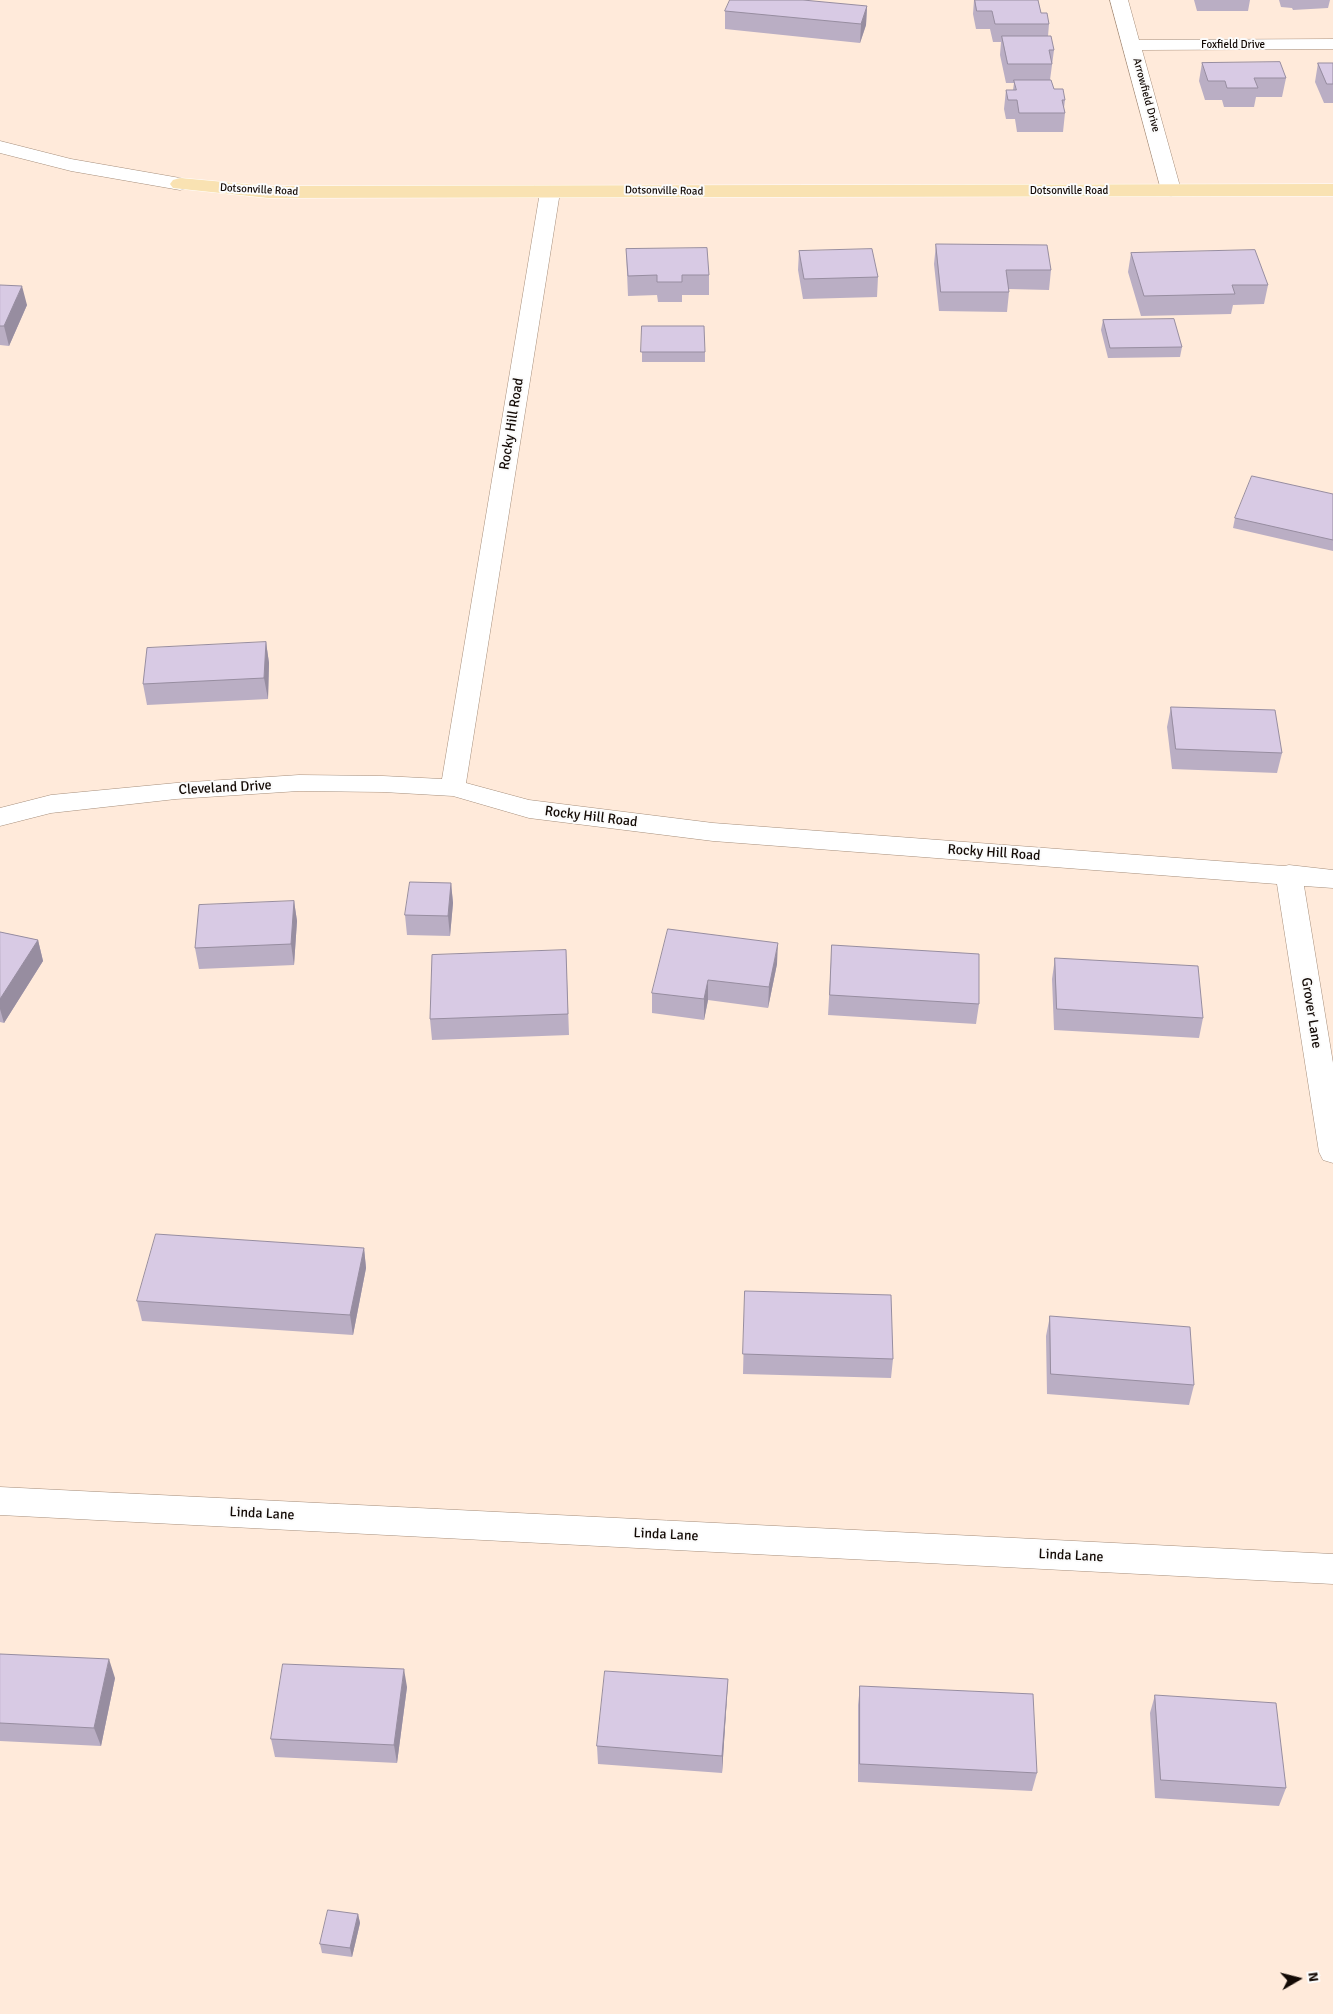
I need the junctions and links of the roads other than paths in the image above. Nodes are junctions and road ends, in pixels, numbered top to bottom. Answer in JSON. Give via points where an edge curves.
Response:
{"nodes":[{"id":1,"x":1119,"y":0,"type":"edge"},
{"id":2,"x":1333,"y":44,"type":"edge"},
{"id":3,"x":1132,"y":45,"type":"junction"},
{"id":4,"x":0,"y":147,"type":"edge"},
{"id":5,"x":180,"y":184,"type":"joint"},
{"id":6,"x":1171,"y":190,"type":"junction"},
{"id":7,"x":1333,"y":190,"type":"edge"},
{"id":8,"x":550,"y":192,"type":"junction"},
{"id":9,"x":453,"y":788,"type":"junction"},
{"id":10,"x":0,"y":817,"type":"edge"},
{"id":11,"x":1289,"y":874,"type":"junction"},
{"id":12,"x":1333,"y":879,"type":"edge"},
{"id":13,"x":1333,"y":1152,"type":"edge"},
{"id":14,"x":0,"y":1501,"type":"edge"},
{"id":15,"x":1333,"y":1569,"type":"edge"}],
"edges":[{"from":1,"to":3,"type":"street","name":"Arrowfield Drive"},
{"from":2,"to":3,"type":"street","name":"Foxfield Drive"},
{"from":3,"to":6,"type":"street","name":"Arrowfield Drive"},
{"from":4,"to":5,"type":"street","name":"Dotsonville Road","via":[[71,165]]},
{"from":5,"to":8,"type":"main road","name":"Dotsonville Road","via":[[268,192]]},
{"from":6,"to":7,"type":"main road","name":"Dotsonville Road"},
{"from":6,"to":8,"type":"main road","name":"Dotsonville Road"},
{"from":8,"to":9,"type":"street","name":"Rocky Hill Road"},
{"from":9,"to":10,"type":"street","name":"Cleveland Drive","via":[[299,783],[51,804]]},
{"from":9,"to":11,"type":"street","name":"Rocky Hill Road","via":[[529,809],[713,832]]},
{"from":11,"to":12,"type":"street","name":"Rocky Hill Road"},
{"from":11,"to":13,"type":"street","name":"Grover Lane"},
{"from":14,"to":15,"type":"street","name":"Linda Lane"}]}
